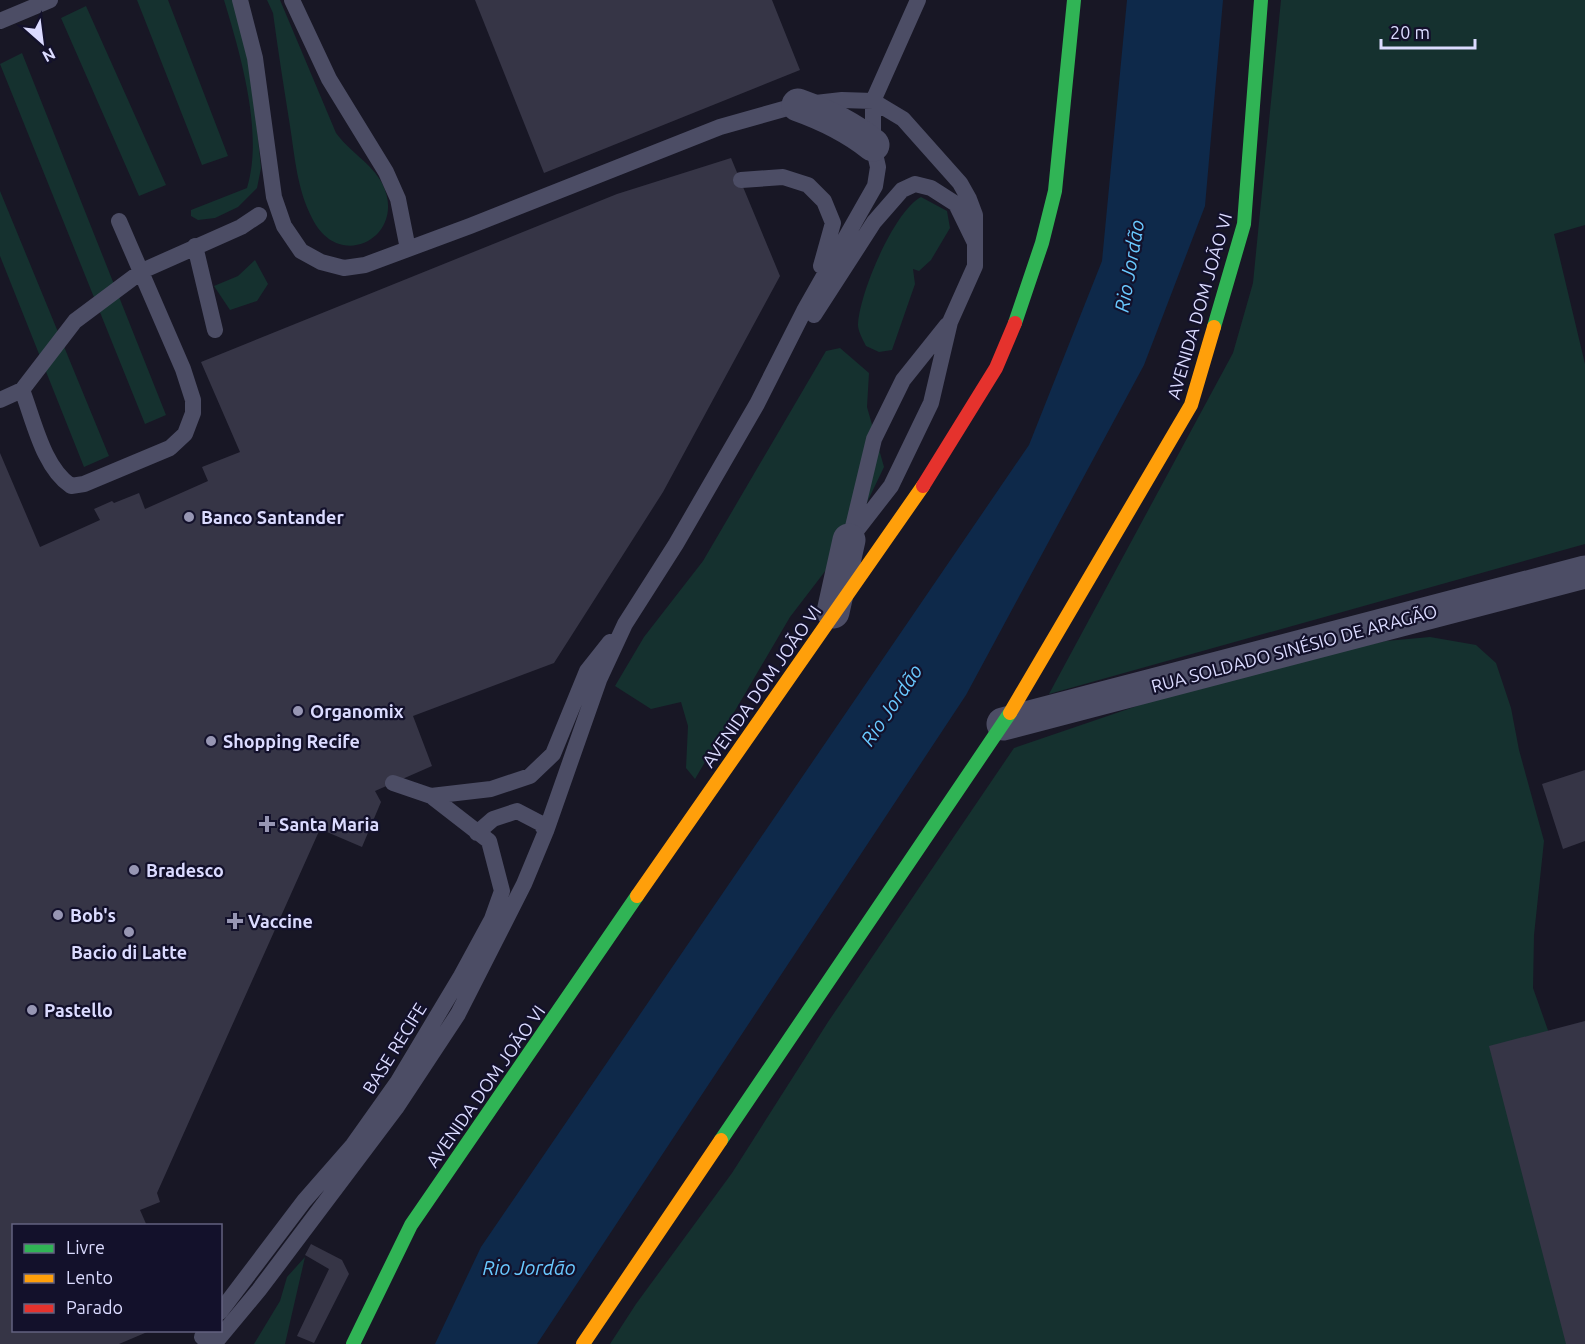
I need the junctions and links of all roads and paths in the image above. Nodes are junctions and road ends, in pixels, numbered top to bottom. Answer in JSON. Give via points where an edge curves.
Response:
{"nodes":[{"id":1,"x":50,"y":0,"type":"edge"},
{"id":2,"x":240,"y":0,"type":"edge"},
{"id":3,"x":292,"y":0,"type":"edge"},
{"id":4,"x":918,"y":0,"type":"edge"},
{"id":5,"x":1074,"y":0,"type":"edge"},
{"id":6,"x":1261,"y":0,"type":"edge"},
{"id":7,"x":0,"y":21,"type":"edge"},
{"id":8,"x":873,"y":101,"type":"junction"},
{"id":9,"x":798,"y":105,"type":"junction"},
{"id":10,"x":873,"y":146,"type":"junction"},
{"id":11,"x":741,"y":180,"type":"dead end"},
{"id":12,"x":259,"y":215,"type":"dead end"},
{"id":13,"x":119,"y":221,"type":"dead end"},
{"id":14,"x":975,"y":243,"type":"junction"},
{"id":15,"x":195,"y":246,"type":"junction"},
{"id":16,"x":408,"y":249,"type":"junction"},
{"id":17,"x":142,"y":271,"type":"junction"},
{"id":18,"x":804,"y":311,"type":"junction"},
{"id":19,"x":950,"y":322,"type":"junction"},
{"id":20,"x":215,"y":330,"type":"dead end"},
{"id":21,"x":22,"y":390,"type":"junction"},
{"id":22,"x":0,"y":400,"type":"edge"},
{"id":23,"x":757,"y":404,"type":"junction"},
{"id":24,"x":849,"y":540,"type":"junction"},
{"id":25,"x":1585,"y":572,"type":"edge"},
{"id":26,"x":833,"y":612,"type":"junction"},
{"id":27,"x":625,"y":624,"type":"junction"},
{"id":28,"x":1003,"y":724,"type":"junction"},
{"id":29,"x":393,"y":783,"type":"dead end"},
{"id":30,"x":431,"y":796,"type":"junction"},
{"id":31,"x":546,"y":831,"type":"junction"},
{"id":32,"x":477,"y":833,"type":"junction"},
{"id":33,"x":222,"y":1309,"type":"edge"},
{"id":34,"x":222,"y":1323,"type":"edge"},
{"id":35,"x":353,"y":1344,"type":"edge"},
{"id":36,"x":583,"y":1344,"type":"edge"}],
"edges":[{"from":1,"to":7,"type":"lane"},
{"from":2,"to":16,"type":"lane","via":[[255,58],[274,197],[284,226],[301,251],[321,262],[345,268]]},
{"from":3,"to":16,"type":"lane","via":[[329,79],[386,172],[398,199]]},
{"from":4,"to":8,"type":"lane"},
{"from":5,"to":26,"type":"main road","name":"AVENIDA DOM JOÃO VI","via":[[1055,191],[1012,330],[996,368],[941,458]]},
{"from":6,"to":28,"type":"main road","name":"AVENIDA DOM JOÃO VI","via":[[1244,224],[1191,405]]},
{"from":8,"to":9,"type":"lane"},
{"from":8,"to":10,"type":"lane"},
{"from":8,"to":14,"type":"lane","via":[[903,119],[960,183],[975,215]]},
{"from":9,"to":10,"type":"street","via":[[854,130]]},
{"from":9,"to":16,"type":"lane","via":[[720,127]]},
{"from":10,"to":18,"type":"lane","via":[[878,167],[875,186]]},
{"from":11,"to":18,"type":"lane","via":[[783,177],[808,185],[824,201],[833,223],[827,251]]},
{"from":12,"to":15,"type":"lane"},
{"from":13,"to":17,"type":"lane"},
{"from":14,"to":19,"type":"lane","via":[[975,266]]},
{"from":14,"to":23,"type":"lane","via":[[956,204],[943,193],[915,184],[902,190],[874,222]]},
{"from":15,"to":17,"type":"lane"},
{"from":15,"to":20,"type":"lane"},
{"from":17,"to":21,"type":"lane","via":[[75,321]]},
{"from":17,"to":21,"type":"lane","via":[[193,400],[185,434],[170,448],[71,486],[50,462]]},
{"from":18,"to":23,"type":"lane"},
{"from":19,"to":24,"type":"lane","via":[[932,403],[891,486]]},
{"from":19,"to":24,"type":"lane","via":[[903,380],[873,439]]},
{"from":21,"to":22,"type":"lane"},
{"from":23,"to":27,"type":"lane"},
{"from":24,"to":26,"type":"street"},
{"from":25,"to":28,"type":"street","name":"RUA SOLDADO SINÉSIO DE ARAGÃO"},
{"from":26,"to":35,"type":"main road","name":"AVENIDA DOM JOÃO VI","via":[[411,1225]]},
{"from":27,"to":30,"type":"lane","name":"BASE RECIFE","via":[[587,670],[553,754],[530,776],[490,789]]},
{"from":27,"to":31,"type":"lane","via":[[599,680]]},
{"from":28,"to":36,"type":"main road","name":"AVENIDA DOM JOÃO VI"},
{"from":29,"to":30,"type":"lane","name":"BASE RECIFE"},
{"from":30,"to":32,"type":"lane","name":"BASE RECIFE"},
{"from":31,"to":32,"type":"lane","via":[[540,823],[517,811],[492,819]]},
{"from":31,"to":34,"type":"lane","via":[[524,884],[458,1014],[396,1108],[259,1290]]},
{"from":32,"to":33,"type":"lane","name":"BASE RECIFE","via":[[489,841],[502,891],[492,920],[397,1083],[353,1145],[304,1201]]}]}
